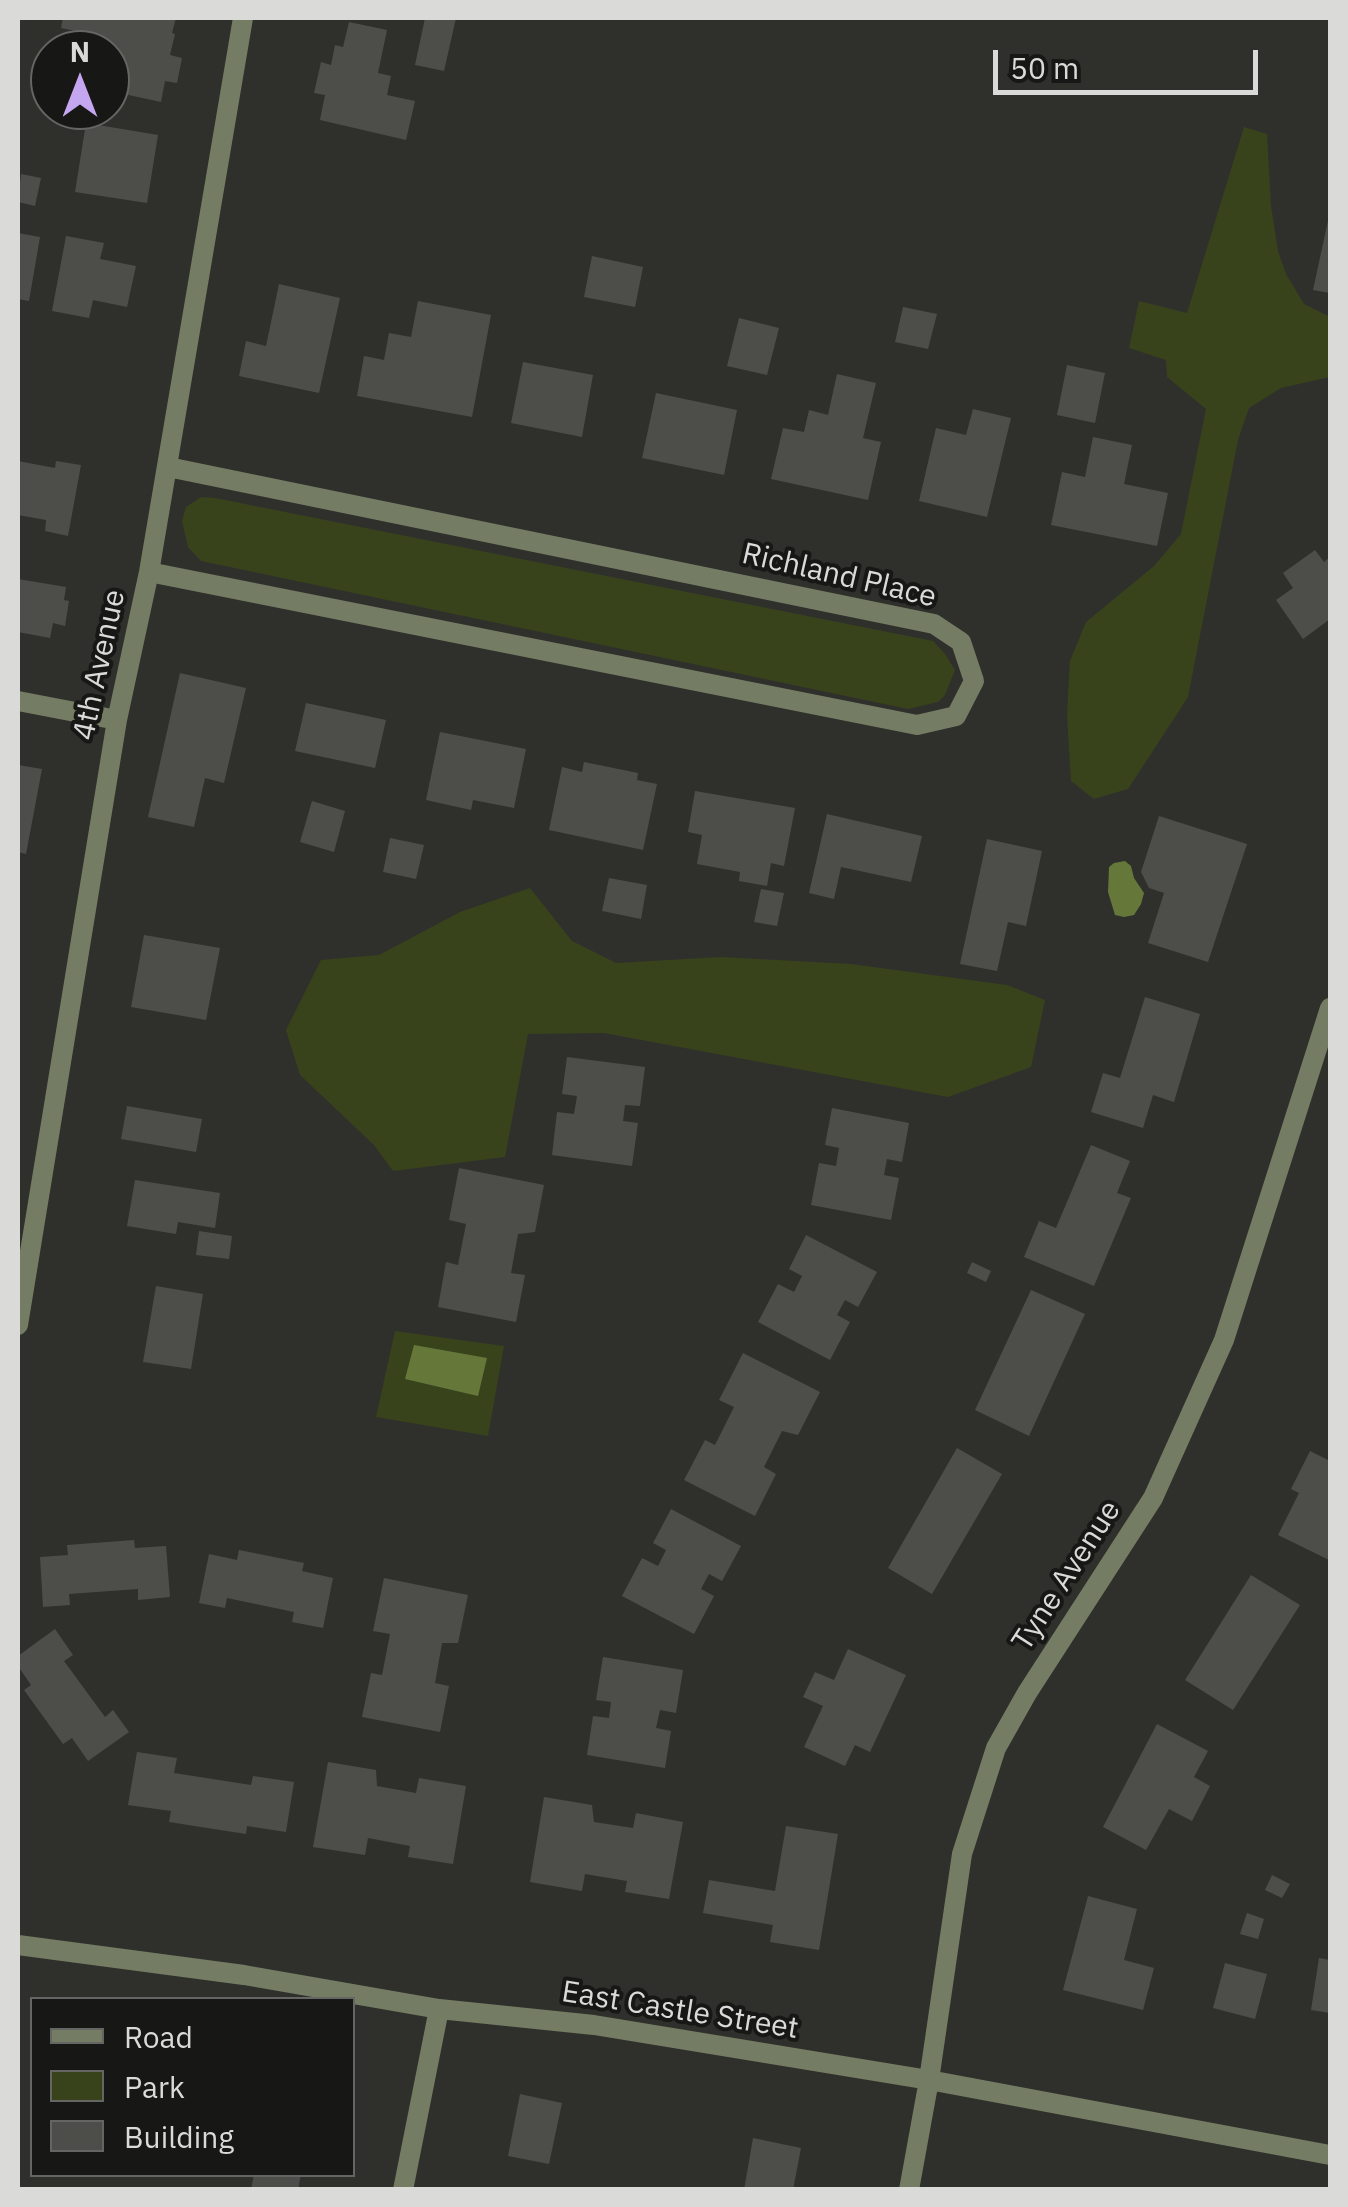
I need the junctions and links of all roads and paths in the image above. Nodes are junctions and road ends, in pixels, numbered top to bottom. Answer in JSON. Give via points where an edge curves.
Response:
{"nodes":[{"id":1,"x":243,"y":18,"type":"edge"},
{"id":2,"x":168,"y":467,"type":"junction"},
{"id":3,"x":149,"y":572,"type":"junction"},
{"id":4,"x":18,"y":701,"type":"edge"},
{"id":5,"x":118,"y":720,"type":"junction"},
{"id":6,"x":1330,"y":1008,"type":"edge"},
{"id":7,"x":18,"y":1325,"type":"edge"},
{"id":8,"x":18,"y":1945,"type":"edge"},
{"id":9,"x":439,"y":2009,"type":"junction"},
{"id":10,"x":929,"y":2080,"type":"junction"},
{"id":11,"x":1330,"y":2155,"type":"edge"},
{"id":12,"x":403,"y":2190,"type":"edge"},
{"id":13,"x":909,"y":2190,"type":"edge"}],
"edges":[{"from":1,"to":2,"type":"street","name":"4th Avenue"},
{"from":2,"to":3,"type":"street","name":"4th Avenue"},
{"from":2,"to":3,"type":"street","name":"Richland Place","via":[[934,624],[962,642],[974,681],[956,716],[917,725]]},
{"from":3,"to":5,"type":"street","name":"4th Avenue"},
{"from":4,"to":5,"type":"street"},
{"from":5,"to":7,"type":"street","name":"4th Avenue"},
{"from":6,"to":10,"type":"street","name":"Tyne Avenue","via":[[1224,1340],[1153,1498],[996,1748],[962,1854]]},
{"from":8,"to":9,"type":"street","name":"East Castle Street"},
{"from":9,"to":10,"type":"street","name":"East Castle Street","via":[[594,2025]]},
{"from":9,"to":12,"type":"street"},
{"from":10,"to":11,"type":"street","name":"East Castle Street"},
{"from":10,"to":13,"type":"street","name":"Tyne Avenue"}]}
